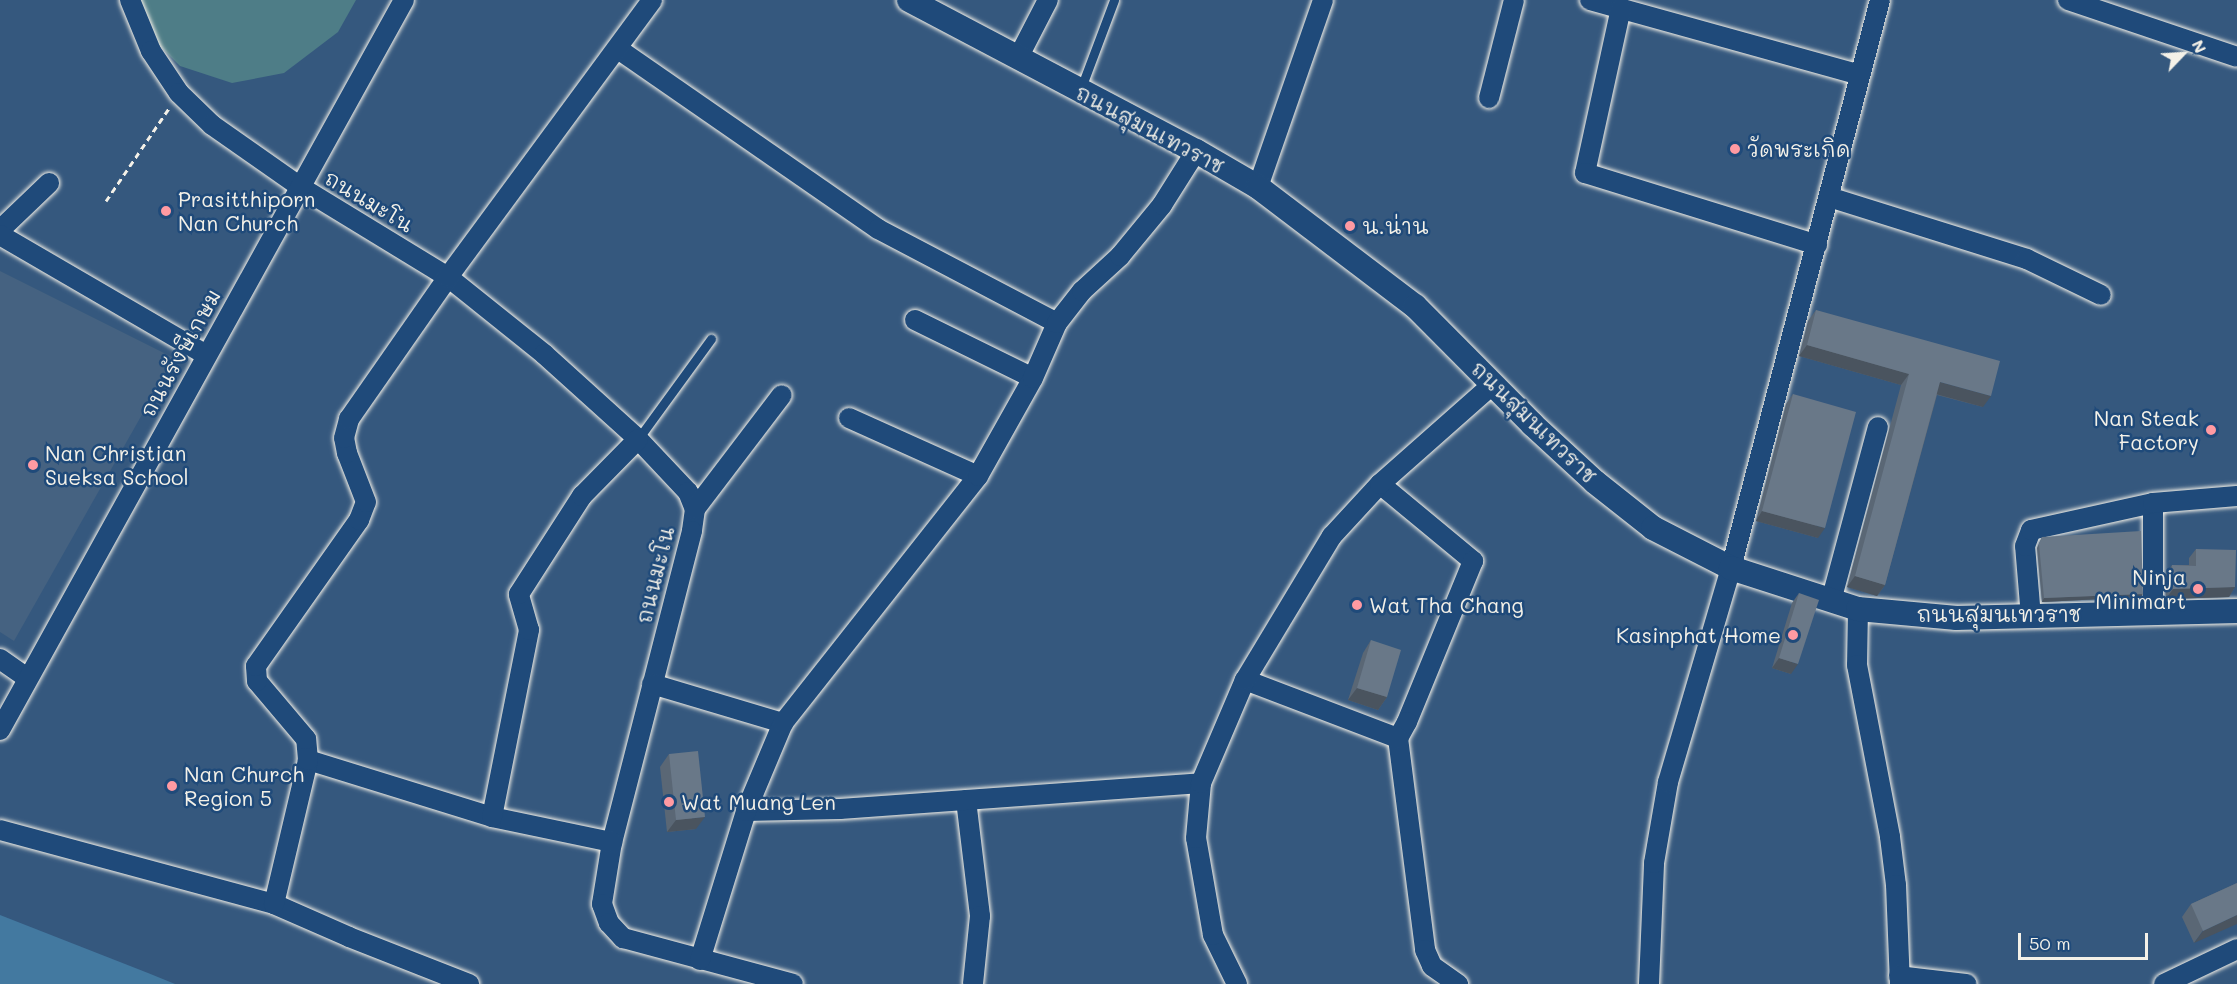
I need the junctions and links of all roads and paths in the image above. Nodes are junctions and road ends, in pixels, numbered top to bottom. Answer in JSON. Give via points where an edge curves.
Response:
{"nodes":[{"id":1,"x":130,"y":0,"type":"edge"},
{"id":2,"x":404,"y":0,"type":"edge"},
{"id":3,"x":652,"y":0,"type":"edge"},
{"id":4,"x":909,"y":0,"type":"edge"},
{"id":5,"x":1048,"y":0,"type":"edge"},
{"id":6,"x":1114,"y":0,"type":"edge"},
{"id":7,"x":1323,"y":0,"type":"edge"},
{"id":8,"x":1514,"y":0,"type":"edge"},
{"id":9,"x":1590,"y":0,"type":"edge"},
{"id":10,"x":1880,"y":0,"type":"edge"},
{"id":11,"x":2068,"y":0,"type":"edge"},
{"id":12,"x":1621,"y":8,"type":"junction"},
{"id":13,"x":618,"y":49,"type":"junction"},
{"id":14,"x":2237,"y":57,"type":"edge"},
{"id":15,"x":1018,"y":58,"type":"junction"},
{"id":16,"x":1860,"y":75,"type":"junction"},
{"id":17,"x":1079,"y":91,"type":"junction"},
{"id":18,"x":179,"y":93,"type":"junction"},
{"id":19,"x":1489,"y":98,"type":"dead end"},
{"id":20,"x":1196,"y":151,"type":"junction"},
{"id":21,"x":49,"y":183,"type":"dead end"},
{"id":22,"x":1258,"y":187,"type":"junction"},
{"id":23,"x":302,"y":188,"type":"junction"},
{"id":24,"x":1829,"y":197,"type":"junction"},
{"id":25,"x":106,"y":201,"type":"dead end"},
{"id":26,"x":0,"y":230,"type":"edge"},
{"id":27,"x":0,"y":235,"type":"edge"},
{"id":28,"x":1817,"y":245,"type":"junction"},
{"id":29,"x":448,"y":277,"type":"junction"},
{"id":30,"x":2101,"y":295,"type":"dead end"},
{"id":31,"x":915,"y":320,"type":"dead end"},
{"id":32,"x":1057,"y":323,"type":"junction"},
{"id":33,"x":711,"y":339,"type":"dead end"},
{"id":34,"x":206,"y":355,"type":"junction"},
{"id":35,"x":1033,"y":378,"type":"junction"},
{"id":36,"x":1493,"y":384,"type":"junction"},
{"id":37,"x":782,"y":395,"type":"dead end"},
{"id":38,"x":849,"y":418,"type":"dead end"},
{"id":39,"x":1878,"y":427,"type":"dead end"},
{"id":40,"x":638,"y":439,"type":"junction"},
{"id":41,"x":978,"y":476,"type":"junction"},
{"id":42,"x":1380,"y":484,"type":"junction"},
{"id":43,"x":2237,"y":496,"type":"edge"},
{"id":44,"x":2153,"y":503,"type":"junction"},
{"id":45,"x":695,"y":509,"type":"junction"},
{"id":46,"x":1731,"y":568,"type":"junction"},
{"id":47,"x":1831,"y":601,"type":"junction"},
{"id":48,"x":1858,"y":609,"type":"junction"},
{"id":49,"x":2237,"y":611,"type":"edge"},
{"id":50,"x":2153,"y":612,"type":"junction"},
{"id":51,"x":2031,"y":617,"type":"junction"},
{"id":52,"x":0,"y":659,"type":"edge"},
{"id":53,"x":27,"y":678,"type":"junction"},
{"id":54,"x":1245,"y":680,"type":"junction"},
{"id":55,"x":652,"y":684,"type":"junction"},
{"id":56,"x":783,"y":723,"type":"junction"},
{"id":57,"x":0,"y":730,"type":"edge"},
{"id":58,"x":1398,"y":738,"type":"junction"},
{"id":59,"x":308,"y":760,"type":"junction"},
{"id":60,"x":1201,"y":783,"type":"junction"},
{"id":61,"x":966,"y":800,"type":"junction"},
{"id":62,"x":746,"y":811,"type":"junction"},
{"id":63,"x":492,"y":817,"type":"junction"},
{"id":64,"x":0,"y":830,"type":"edge"},
{"id":65,"x":612,"y":842,"type":"junction"},
{"id":66,"x":274,"y":904,"type":"junction"},
{"id":67,"x":2237,"y":949,"type":"edge"},
{"id":68,"x":700,"y":960,"type":"junction"},
{"id":69,"x":1900,"y":980,"type":"edge"},
{"id":70,"x":469,"y":984,"type":"edge"},
{"id":71,"x":793,"y":984,"type":"edge"},
{"id":72,"x":973,"y":984,"type":"edge"},
{"id":73,"x":1237,"y":984,"type":"edge"},
{"id":74,"x":1458,"y":984,"type":"edge"},
{"id":75,"x":1648,"y":984,"type":"edge"},
{"id":76,"x":1967,"y":984,"type":"edge"},
{"id":77,"x":2164,"y":984,"type":"edge"}],
"edges":[{"from":1,"to":18,"type":"street","name":"ถนนมะโน","via":[[151,51]]},
{"from":2,"to":23,"type":"street","name":"ถนนรังษีเกษม"},
{"from":3,"to":13,"type":"street"},
{"from":4,"to":15,"type":"street","name":"ถนนสุมนเทวราช"},
{"from":5,"to":15,"type":"street"},
{"from":6,"to":17,"type":"lane"},
{"from":7,"to":22,"type":"street"},
{"from":8,"to":19,"type":"street"},
{"from":9,"to":12,"type":"street"},
{"from":10,"to":16,"type":"street"},
{"from":11,"to":14,"type":"street"},
{"from":12,"to":16,"type":"street"},
{"from":12,"to":28,"type":"street","via":[[1585,173]]},
{"from":13,"to":29,"type":"street"},
{"from":13,"to":32,"type":"street","via":[[878,229]]},
{"from":15,"to":17,"type":"street","name":"ถนนสุมนเทวราช"},
{"from":16,"to":24,"type":"street"},
{"from":17,"to":20,"type":"street","name":"ถนนสุมนเทวราช"},
{"from":18,"to":23,"type":"street","name":"ถนนมะโน","via":[[212,124]]},
{"from":18,"to":25,"type":"path"},
{"from":20,"to":22,"type":"street","name":"ถนนสุมนเทวราช"},
{"from":20,"to":32,"type":"street","via":[[1162,205]]},
{"from":21,"to":26,"type":"street"},
{"from":22,"to":36,"type":"street","name":"ถนนสุมนเทวราช","via":[[1415,306]]},
{"from":23,"to":29,"type":"street","name":"ถนนมะโน"},
{"from":23,"to":34,"type":"street","name":"ถนนรังษีเกษม"},
{"from":24,"to":28,"type":"street"},
{"from":24,"to":30,"type":"street","via":[[2027,259]]},
{"from":27,"to":34,"type":"street"},
{"from":28,"to":46,"type":"street"},
{"from":29,"to":40,"type":"street","name":"ถนนมะโน","via":[[544,354]]},
{"from":29,"to":59,"type":"street","via":[[349,418],[344,438],[347,453],[366,502],[359,520],[256,666],[257,681],[306,739]]},
{"from":31,"to":35,"type":"street"},
{"from":32,"to":35,"type":"street"},
{"from":33,"to":40,"type":"lane"},
{"from":34,"to":53,"type":"street","name":"ถนนรังษีเกษม"},
{"from":35,"to":41,"type":"street"},
{"from":36,"to":42,"type":"street"},
{"from":36,"to":46,"type":"street","name":"ถนนสุมนเทวราช","via":[[1587,475],[1653,528]]},
{"from":37,"to":45,"type":"street"},
{"from":38,"to":41,"type":"street"},
{"from":39,"to":47,"type":"street"},
{"from":40,"to":45,"type":"street","name":"ถนนมะโน","via":[[688,492]]},
{"from":40,"to":63,"type":"street","via":[[582,496],[519,594],[529,630]]},
{"from":41,"to":56,"type":"street"},
{"from":42,"to":54,"type":"street","via":[[1332,536]]},
{"from":42,"to":58,"type":"street","via":[[1473,561]]},
{"from":43,"to":44,"type":"street"},
{"from":44,"to":50,"type":"street"},
{"from":44,"to":51,"type":"street","via":[[2031,530],[2025,546]]},
{"from":45,"to":55,"type":"street","name":"ถนนมะโน"},
{"from":46,"to":47,"type":"street","name":"ถนนสุมนเทวราช"},
{"from":46,"to":75,"type":"street","via":[[1668,782],[1654,863]]},
{"from":47,"to":48,"type":"street","name":"ถนนสุมนเทวราช"},
{"from":48,"to":51,"type":"street","name":"ถนนสุมนเทวราช","via":[[1957,618]]},
{"from":48,"to":69,"type":"street","via":[[1857,665],[1890,837]]},
{"from":49,"to":50,"type":"street","name":"ถนนสุมนเทวราช"},
{"from":50,"to":51,"type":"street","name":"ถนนสุมนเทวราช"},
{"from":52,"to":53,"type":"street"},
{"from":53,"to":57,"type":"street","name":"ถนนรังษีเกษม"},
{"from":54,"to":58,"type":"street"},
{"from":54,"to":60,"type":"street"},
{"from":55,"to":56,"type":"street"},
{"from":55,"to":65,"type":"street","name":"ถนนมะโน"},
{"from":56,"to":62,"type":"street"},
{"from":58,"to":74,"type":"street","via":[[1425,950],[1432,966]]},
{"from":59,"to":63,"type":"street"},
{"from":59,"to":66,"type":"street"},
{"from":60,"to":61,"type":"street"},
{"from":60,"to":73,"type":"street","via":[[1196,838],[1213,935]]},
{"from":61,"to":62,"type":"street"},
{"from":61,"to":72,"type":"street","via":[[980,916]]},
{"from":62,"to":68,"type":"street"},
{"from":63,"to":65,"type":"street"},
{"from":64,"to":66,"type":"street"},
{"from":65,"to":68,"type":"street","name":"ถนนมะโน","via":[[602,904],[609,923],[622,938]]},
{"from":66,"to":70,"type":"street"},
{"from":67,"to":77,"type":"street"},
{"from":68,"to":71,"type":"street","name":"ถนนมะโน"},
{"from":69,"to":76,"type":"street"}]}
